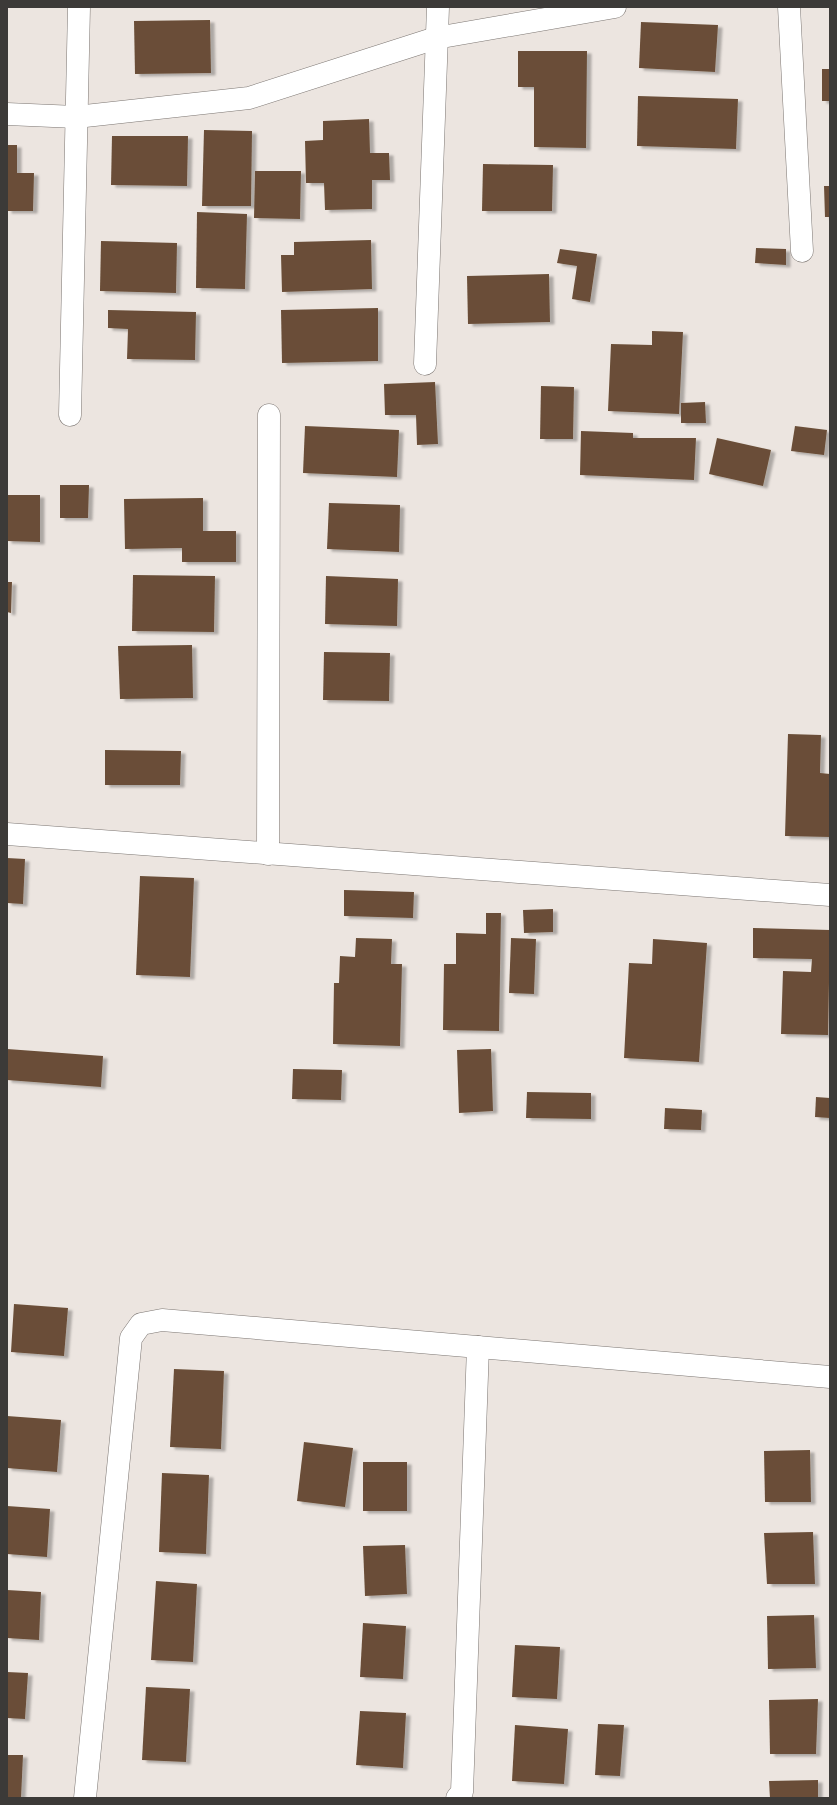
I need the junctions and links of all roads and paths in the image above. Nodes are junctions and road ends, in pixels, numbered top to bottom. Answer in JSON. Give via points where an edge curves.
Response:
{"nodes":[{"id":1,"x":79,"y":7,"type":"edge"},
{"id":2,"x":438,"y":7,"type":"edge"},
{"id":3,"x":615,"y":7,"type":"edge"},
{"id":4,"x":789,"y":7,"type":"edge"},
{"id":5,"x":436,"y":38,"type":"junction"},
{"id":6,"x":7,"y":114,"type":"edge"},
{"id":7,"x":76,"y":117,"type":"junction"},
{"id":8,"x":802,"y":251,"type":"dead end"},
{"id":9,"x":425,"y":364,"type":"dead end"},
{"id":10,"x":70,"y":414,"type":"dead end"},
{"id":11,"x":269,"y":414,"type":"dead end"},
{"id":12,"x":7,"y":834,"type":"edge"},
{"id":13,"x":268,"y":854,"type":"junction"},
{"id":14,"x":830,"y":895,"type":"edge"},
{"id":15,"x":478,"y":1347,"type":"junction"},
{"id":16,"x":830,"y":1377,"type":"edge"},
{"id":17,"x":85,"y":1798,"type":"edge"},
{"id":18,"x":457,"y":1798,"type":"edge"}],
"edges":[{"from":1,"to":7,"type":"street"},
{"from":2,"to":5,"type":"street"},
{"from":3,"to":5,"type":"street"},
{"from":4,"to":8,"type":"street"},
{"from":5,"to":7,"type":"street","via":[[249,98]]},
{"from":5,"to":9,"type":"street"},
{"from":6,"to":7,"type":"street"},
{"from":7,"to":10,"type":"street"},
{"from":11,"to":13,"type":"street"},
{"from":12,"to":13,"type":"street"},
{"from":13,"to":14,"type":"street"},
{"from":15,"to":16,"type":"street"},
{"from":15,"to":17,"type":"street","via":[[162,1320],[141,1324],[131,1338]]},
{"from":15,"to":18,"type":"street","via":[[462,1792]]}]}
